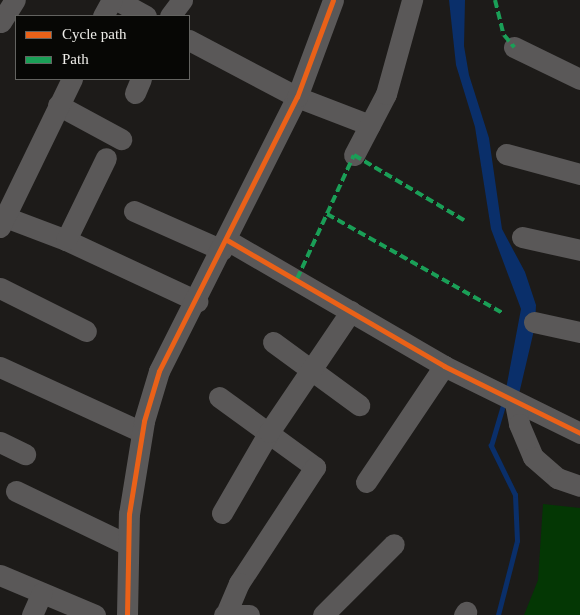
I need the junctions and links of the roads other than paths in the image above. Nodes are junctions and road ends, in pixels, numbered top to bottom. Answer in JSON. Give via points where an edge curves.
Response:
{"nodes":[{"id":1,"x":15,"y":0,"type":"edge"},
{"id":2,"x":112,"y":0,"type":"edge"},
{"id":3,"x":117,"y":0,"type":"edge"},
{"id":4,"x":182,"y":0,"type":"edge"},
{"id":5,"x":333,"y":0,"type":"edge"},
{"id":6,"x":412,"y":0,"type":"edge"},
{"id":7,"x":104,"y":15,"type":"edge"},
{"id":8,"x":144,"y":15,"type":"edge"},
{"id":9,"x":171,"y":15,"type":"edge"},
{"id":10,"x":1,"y":22,"type":"dead end"},
{"id":11,"x":190,"y":41,"type":"edge"},
{"id":12,"x":514,"y":47,"type":"dead end"},
{"id":13,"x":580,"y":79,"type":"edge"},
{"id":14,"x":71,"y":80,"type":"edge"},
{"id":15,"x":297,"y":97,"type":"junction"},
{"id":16,"x":58,"y":105,"type":"junction"},
{"id":17,"x":370,"y":125,"type":"junction"},
{"id":18,"x":121,"y":138,"type":"dead end"},
{"id":19,"x":506,"y":154,"type":"dead end"},
{"id":20,"x":354,"y":155,"type":"dead end"},
{"id":21,"x":106,"y":158,"type":"dead end"},
{"id":22,"x":580,"y":174,"type":"edge"},
{"id":23,"x":134,"y":211,"type":"dead end"},
{"id":24,"x":1,"y":219,"type":"edge"},
{"id":25,"x":522,"y":237,"type":"dead end"},
{"id":26,"x":66,"y":240,"type":"junction"},
{"id":27,"x":225,"y":245,"type":"junction"},
{"id":28,"x":580,"y":250,"type":"edge"},
{"id":29,"x":0,"y":288,"type":"edge"},
{"id":30,"x":197,"y":302,"type":"junction"},
{"id":31,"x":351,"y":311,"type":"junction"},
{"id":32,"x":534,"y":322,"type":"dead end"},
{"id":33,"x":86,"y":331,"type":"dead end"},
{"id":34,"x":580,"y":332,"type":"edge"},
{"id":35,"x":273,"y":342,"type":"dead end"},
{"id":36,"x":444,"y":366,"type":"junction"},
{"id":37,"x":0,"y":367,"type":"edge"},
{"id":38,"x":311,"y":370,"type":"junction"},
{"id":39,"x":505,"y":397,"type":"junction"},
{"id":40,"x":219,"y":398,"type":"dead end"},
{"id":41,"x":359,"y":405,"type":"dead end"},
{"id":42,"x":142,"y":432,"type":"junction"},
{"id":43,"x":269,"y":432,"type":"junction"},
{"id":44,"x":580,"y":433,"type":"edge"},
{"id":45,"x":0,"y":442,"type":"edge"},
{"id":46,"x":25,"y":454,"type":"dead end"},
{"id":47,"x":366,"y":482,"type":"dead end"},
{"id":48,"x":580,"y":486,"type":"edge"},
{"id":49,"x":16,"y":491,"type":"dead end"},
{"id":50,"x":222,"y":513,"type":"dead end"},
{"id":51,"x":128,"y":544,"type":"junction"},
{"id":52,"x":394,"y":544,"type":"dead end"},
{"id":53,"x":0,"y":575,"type":"edge"},
{"id":54,"x":42,"y":592,"type":"junction"},
{"id":55,"x":225,"y":614,"type":"edge"},
{"id":56,"x":32,"y":615,"type":"edge"},
{"id":57,"x":96,"y":615,"type":"edge"},
{"id":58,"x":127,"y":615,"type":"edge"},
{"id":59,"x":249,"y":615,"type":"edge"},
{"id":60,"x":324,"y":615,"type":"edge"}],
"edges":[{"from":1,"to":10,"type":"street"},
{"from":2,"to":7,"type":"street"},
{"from":3,"to":8,"type":"street"},
{"from":4,"to":9,"type":"street"},
{"from":5,"to":15,"type":"street"},
{"from":6,"to":17,"type":"street","via":[[386,94]]},
{"from":11,"to":15,"type":"street"},
{"from":12,"to":13,"type":"street"},
{"from":14,"to":16,"type":"street"},
{"from":15,"to":17,"type":"street"},
{"from":15,"to":27,"type":"street"},
{"from":16,"to":18,"type":"street"},
{"from":16,"to":24,"type":"street"},
{"from":17,"to":20,"type":"street"},
{"from":19,"to":22,"type":"street"},
{"from":21,"to":26,"type":"street"},
{"from":23,"to":27,"type":"street"},
{"from":24,"to":26,"type":"street"},
{"from":25,"to":28,"type":"street"},
{"from":26,"to":30,"type":"street"},
{"from":27,"to":30,"type":"street"},
{"from":27,"to":31,"type":"street"},
{"from":29,"to":33,"type":"street"},
{"from":30,"to":42,"type":"street","via":[[160,371]]},
{"from":31,"to":36,"type":"street"},
{"from":31,"to":38,"type":"street"},
{"from":32,"to":34,"type":"street"},
{"from":35,"to":38,"type":"street"},
{"from":36,"to":39,"type":"street"},
{"from":36,"to":47,"type":"street"},
{"from":37,"to":42,"type":"street"},
{"from":38,"to":41,"type":"street"},
{"from":38,"to":43,"type":"street"},
{"from":39,"to":44,"type":"street"},
{"from":39,"to":48,"type":"street","via":[[533,457],[557,478]]},
{"from":40,"to":43,"type":"street"},
{"from":42,"to":51,"type":"street","via":[[129,514]]},
{"from":43,"to":50,"type":"street"},
{"from":43,"to":55,"type":"street","via":[[315,466],[239,583]]},
{"from":45,"to":46,"type":"street"},
{"from":49,"to":51,"type":"street"},
{"from":51,"to":58,"type":"street"},
{"from":52,"to":60,"type":"street"},
{"from":53,"to":54,"type":"street"},
{"from":54,"to":56,"type":"street"},
{"from":54,"to":57,"type":"street"},
{"from":55,"to":59,"type":"street"}]}
